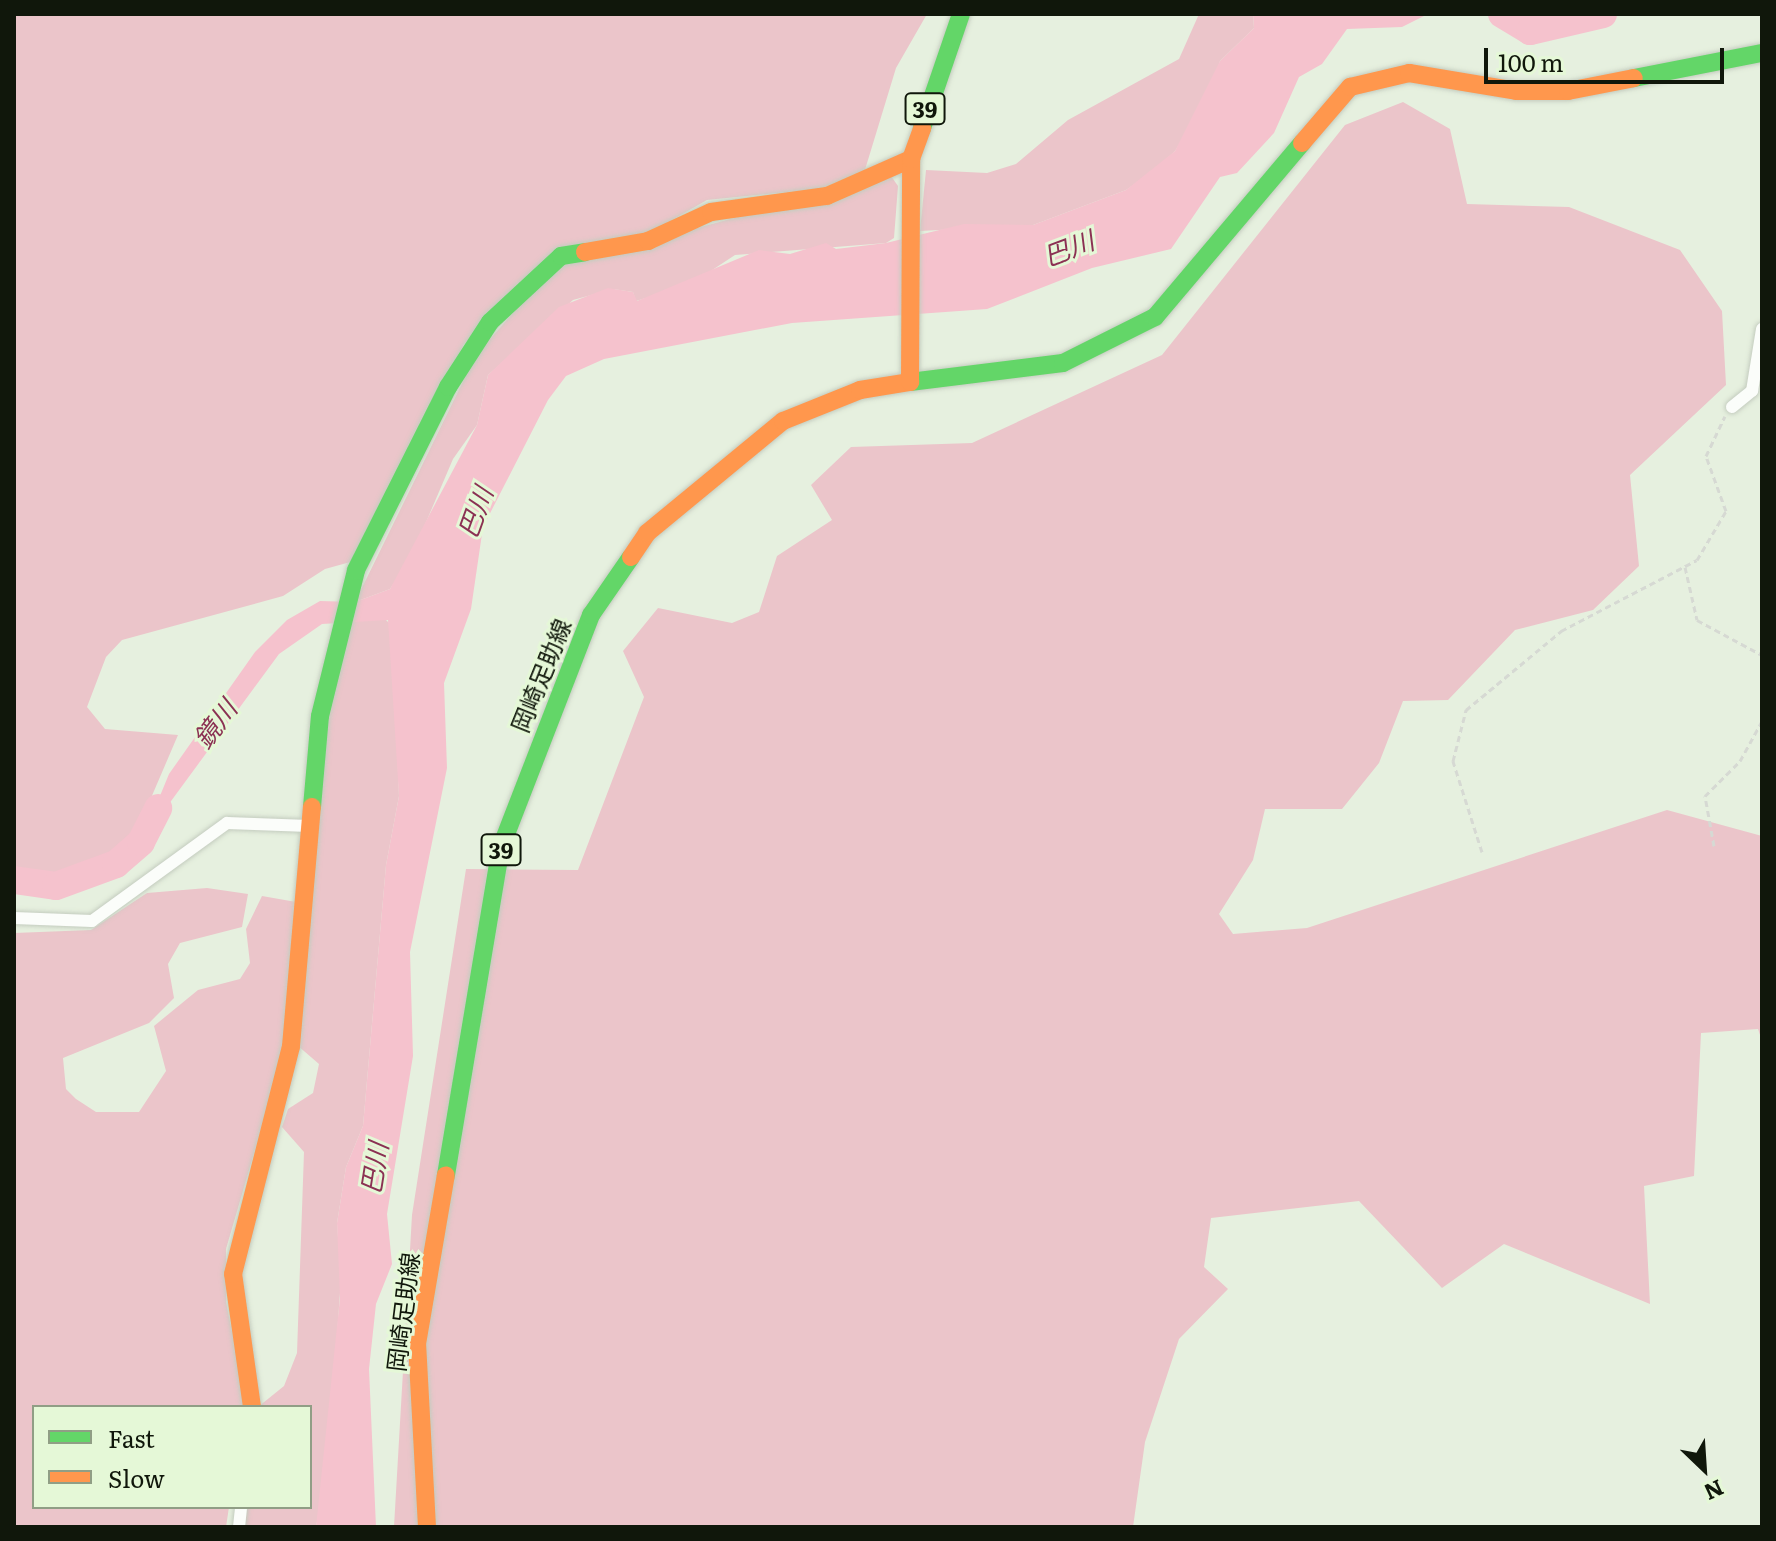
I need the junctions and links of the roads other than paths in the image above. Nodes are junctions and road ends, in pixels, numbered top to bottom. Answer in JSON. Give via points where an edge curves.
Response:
{"nodes":[{"id":1,"x":961,"y":14,"type":"edge"},
{"id":2,"x":1762,"y":53,"type":"edge"},
{"id":3,"x":911,"y":159,"type":"junction"},
{"id":4,"x":1762,"y":329,"type":"edge"},
{"id":5,"x":910,"y":382,"type":"junction"},
{"id":6,"x":1732,"y":407,"type":"road end"},
{"id":7,"x":309,"y":826,"type":"junction"},
{"id":8,"x":14,"y":918,"type":"edge"},
{"id":9,"x":252,"y":1405,"type":"edge"},
{"id":10,"x":427,"y":1527,"type":"edge"}],
"edges":[{"from":1,"to":3,"type":"main road","number":"39"},
{"from":2,"to":5,"type":"main road","name":"岡崎足助線","via":[[1568,91],[1409,73],[1350,87],[1155,317],[1063,363],[1011,375]]},
{"from":3,"to":5,"type":"main road","number":"39"},
{"from":3,"to":7,"type":"main road","via":[[827,196],[711,212],[648,241],[576,251],[546,264],[468,350],[351,586],[320,716]]},
{"from":4,"to":6,"type":"street","via":[[1752,391]]},
{"from":5,"to":10,"type":"main road","name":"岡崎足助線","number":"39","via":[[809,409],[744,449],[647,533],[591,615],[501,847],[417,1344]]},
{"from":7,"to":8,"type":"street","via":[[227,823],[92,921]]},
{"from":7,"to":9,"type":"main road","via":[[291,1046],[236,1245],[233,1274]]}]}
